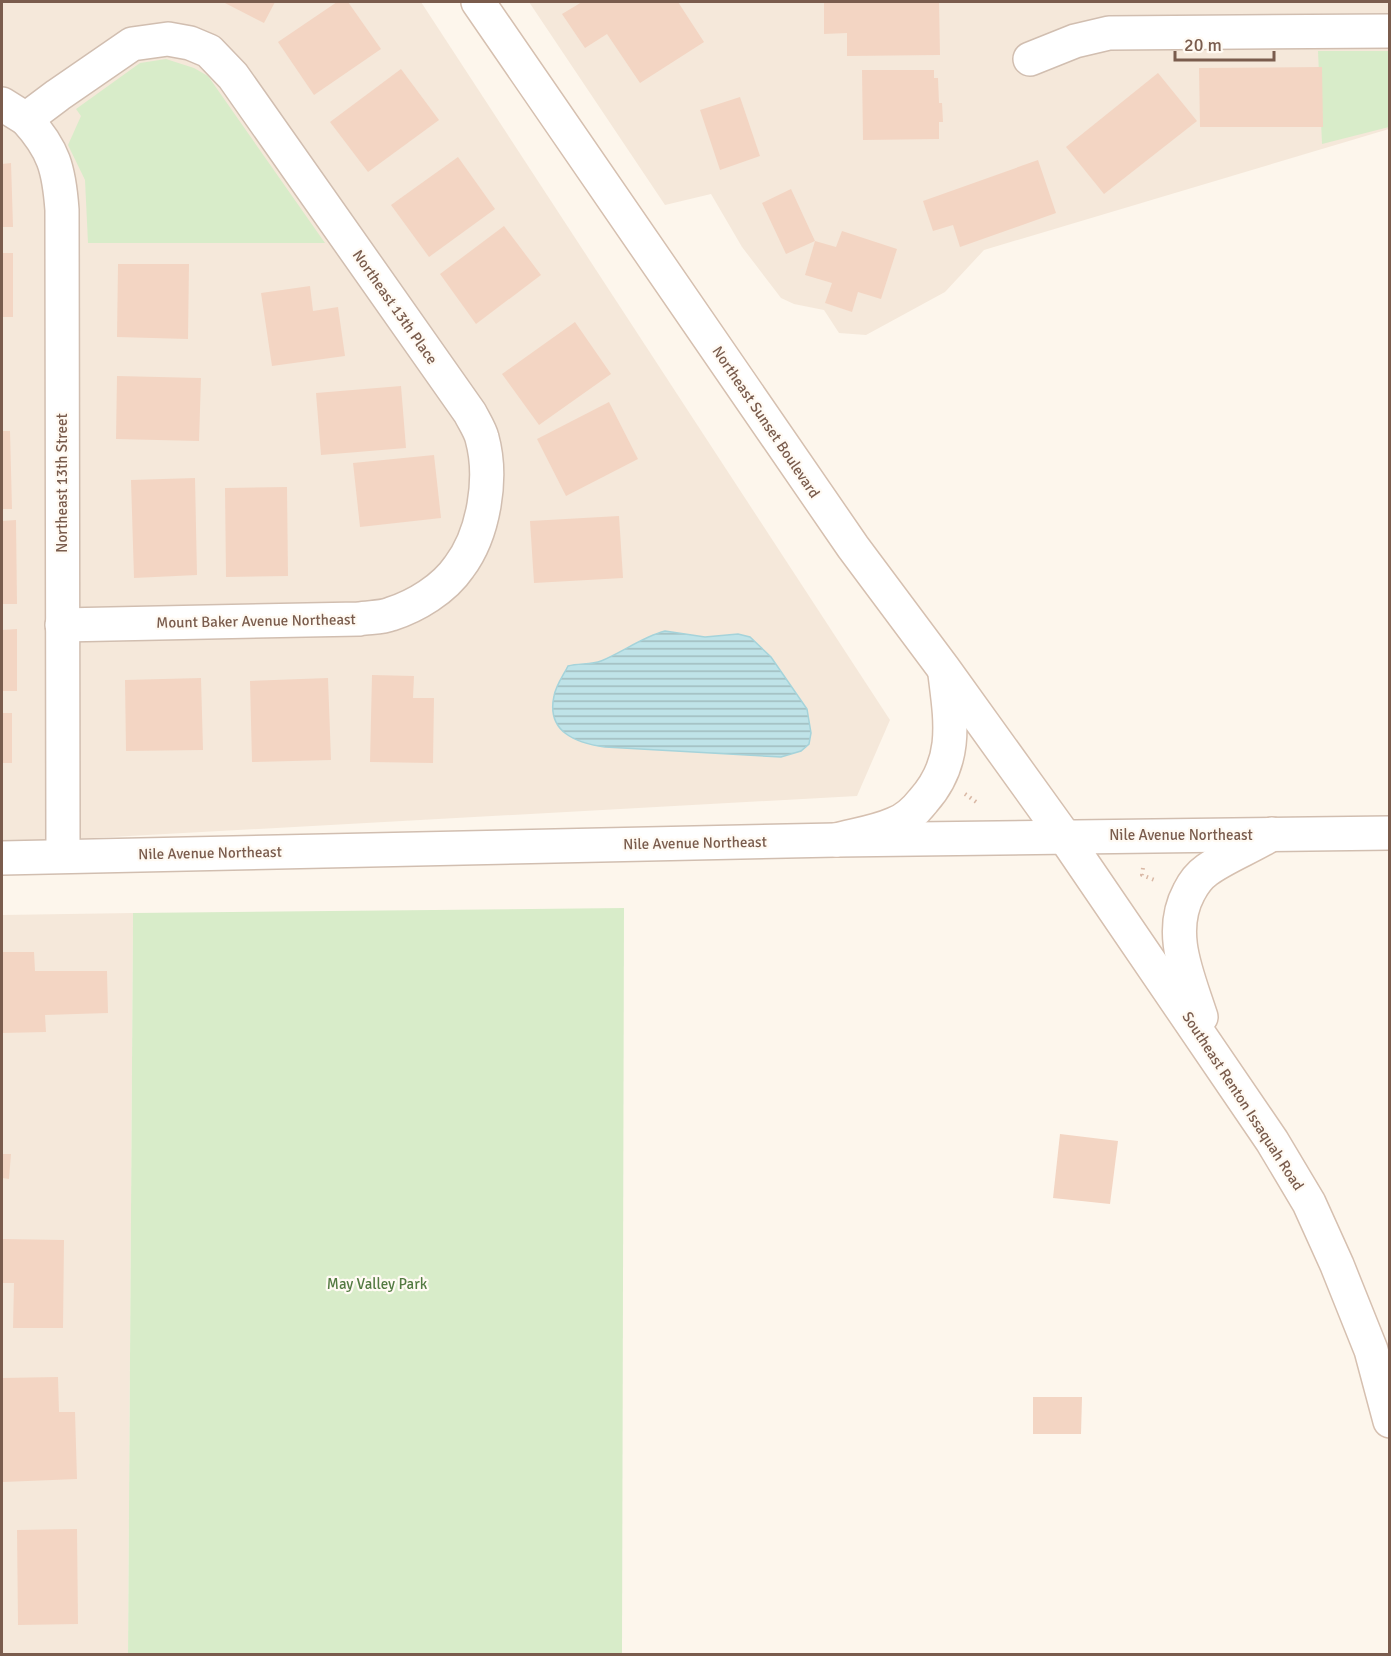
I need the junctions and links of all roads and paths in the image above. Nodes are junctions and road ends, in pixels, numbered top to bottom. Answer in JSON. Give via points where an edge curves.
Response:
{"nodes":[{"id":1,"x":478,"y":2,"type":"edge"},
{"id":2,"x":1389,"y":31,"type":"edge"},
{"id":3,"x":1030,"y":59,"type":"dead end"},
{"id":4,"x":14,"y":112,"type":"edge"},
{"id":5,"x":442,"y":585,"type":"joint"},
{"id":6,"x":62,"y":625,"type":"junction"},
{"id":7,"x":944,"y":669,"type":"junction"},
{"id":8,"x":963,"y":793,"type":"dead end"},
{"id":9,"x":982,"y":806,"type":"dead end"},
{"id":10,"x":1272,"y":834,"type":"junction"},
{"id":11,"x":1389,"y":834,"type":"edge"},
{"id":12,"x":1064,"y":836,"type":"junction"},
{"id":13,"x":836,"y":840,"type":"junction"},
{"id":14,"x":63,"y":856,"type":"junction"},
{"id":15,"x":2,"y":858,"type":"edge"},
{"id":16,"x":1210,"y":1048,"type":"junction"},
{"id":17,"x":1389,"y":1421,"type":"edge"}],
"edges":[{"from":1,"to":7,"type":"street","name":"Northeast Sunset Boulevard","via":[[853,547]]},
{"from":2,"to":3,"type":"street","via":[[1109,33],[1075,41]]},
{"from":4,"to":5,"type":"street","name":"Northeast 13th Place","via":[[58,95],[132,44],[168,39],[190,43],[209,51],[232,76],[470,413],[482,437],[486,500],[459,568]]},
{"from":4,"to":6,"type":"street","name":"Northeast 13th Street","via":[[43,138],[53,158],[63,210]]},
{"from":5,"to":6,"type":"street","name":"Mount Baker Avenue Northeast","via":[[389,615],[359,619]]},
{"from":6,"to":14,"type":"street","name":"Northeast 13th Street"},
{"from":7,"to":12,"type":"street","name":"Northeast Sunset Boulevard"},
{"from":7,"to":13,"type":"street","via":[[951,716],[950,747],[934,789],[917,809],[896,824]]},
{"from":8,"to":9,"type":"path"},
{"from":10,"to":11,"type":"street","name":"Nile Avenue Northeast"},
{"from":10,"to":12,"type":"street","name":"Nile Avenue Northeast"},
{"from":10,"to":16,"type":"street","via":[[1205,872],[1182,905],[1179,948]]},
{"from":12,"to":13,"type":"street","name":"Nile Avenue Northeast"},
{"from":12,"to":16,"type":"street","name":"Southeast Renton Issaquah Road"},
{"from":13,"to":14,"type":"street","name":"Nile Avenue Northeast"},
{"from":14,"to":15,"type":"street","name":"Nile Avenue Northeast"},
{"from":16,"to":17,"type":"street","name":"Southeast Renton Issaquah Road","via":[[1309,1203],[1371,1350]]}]}
